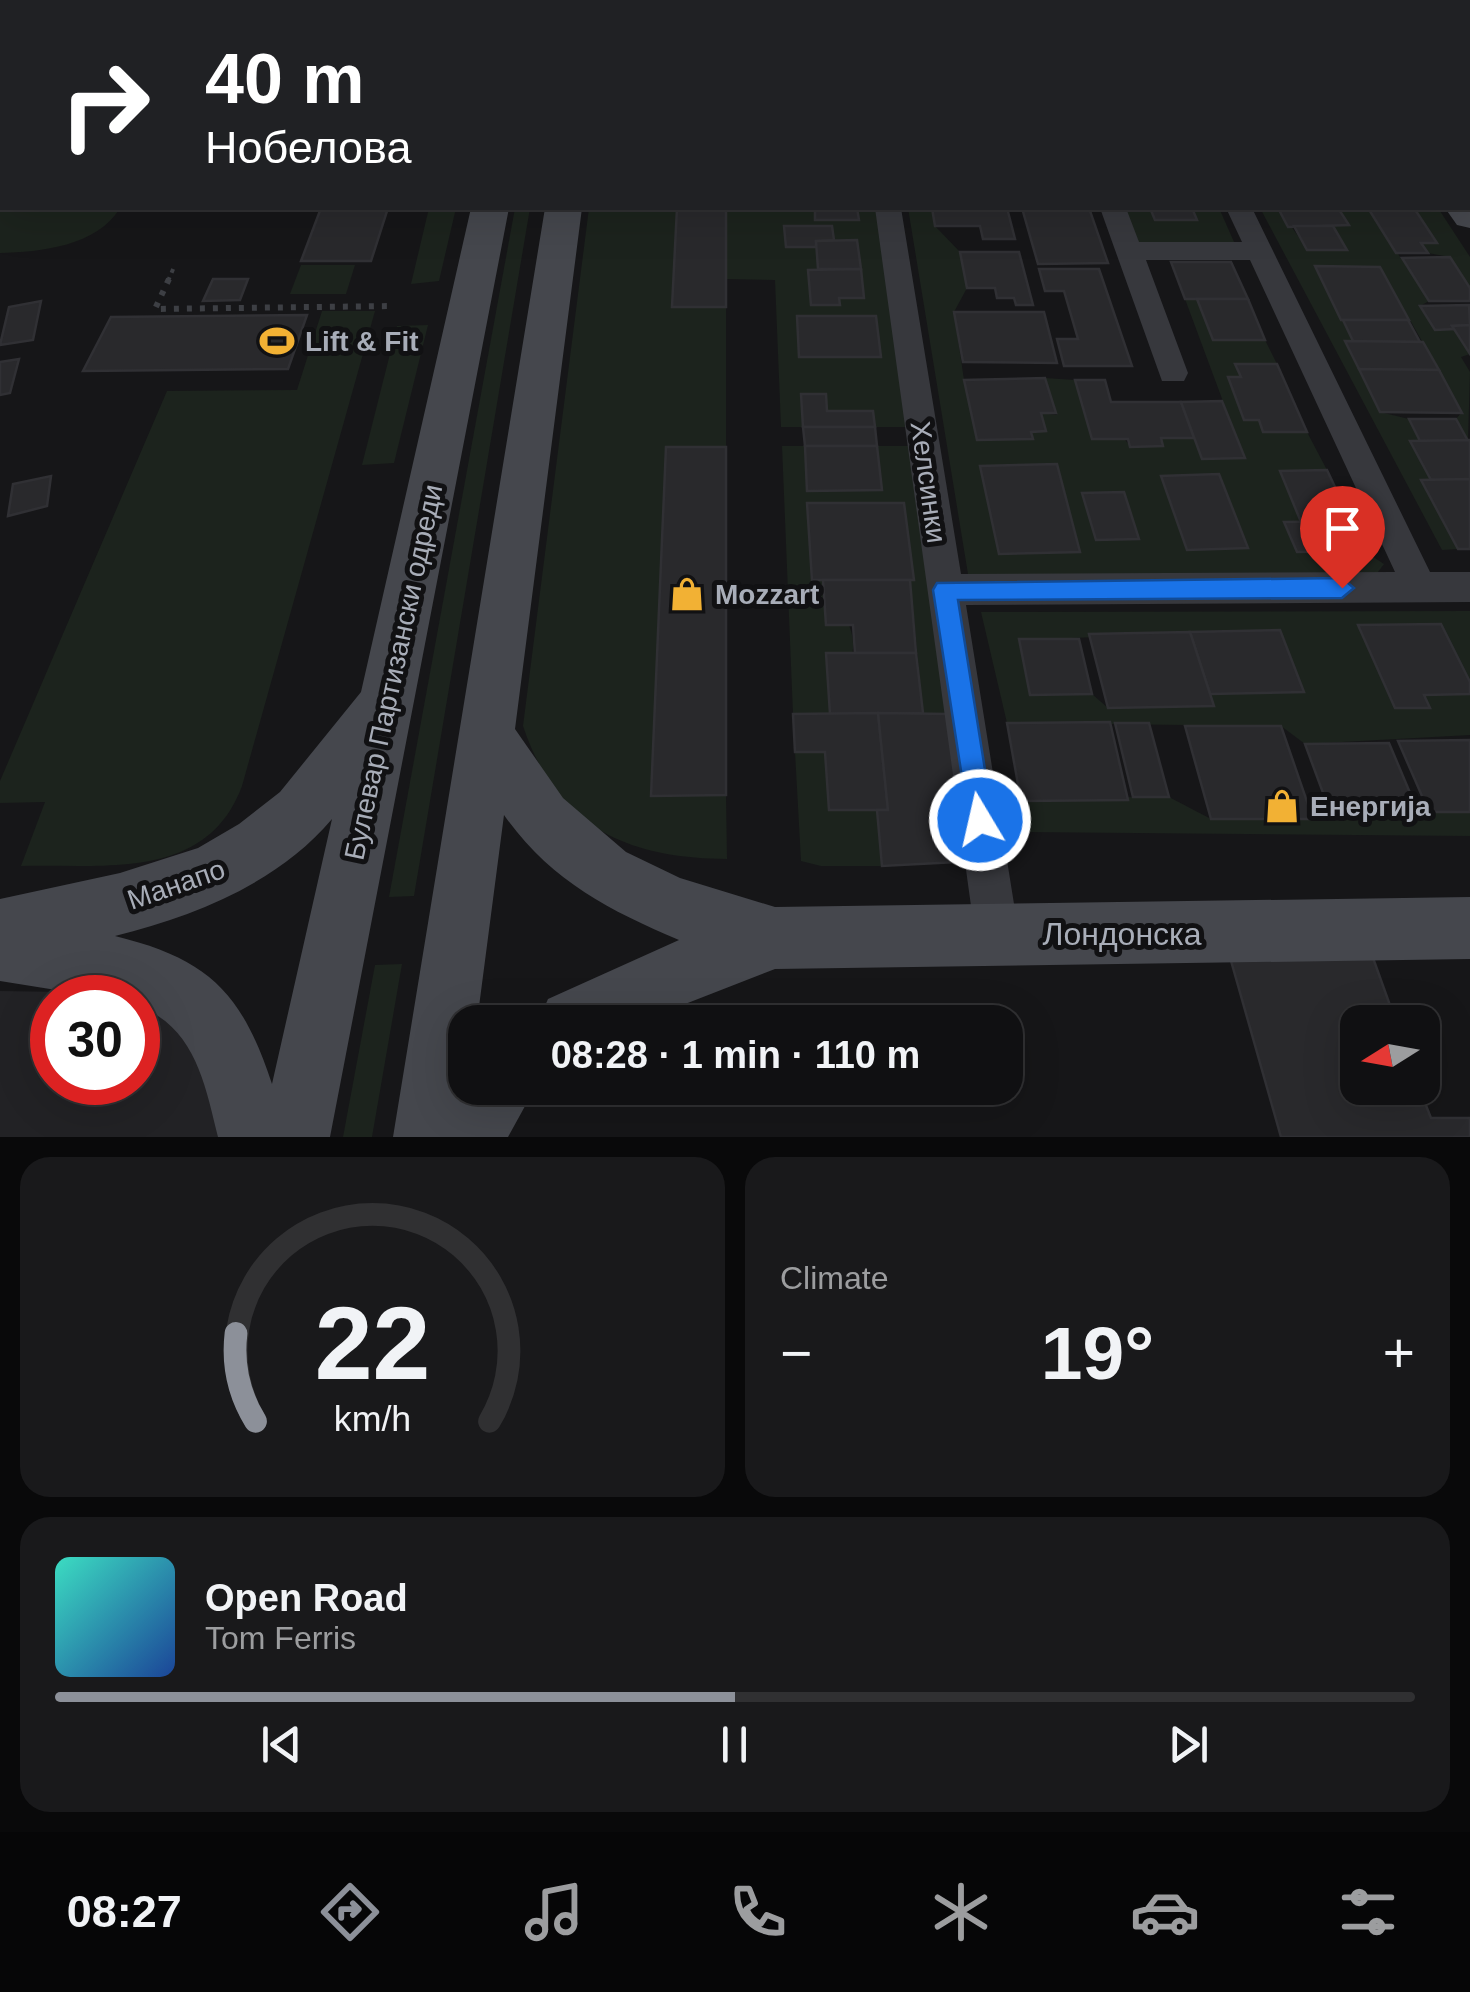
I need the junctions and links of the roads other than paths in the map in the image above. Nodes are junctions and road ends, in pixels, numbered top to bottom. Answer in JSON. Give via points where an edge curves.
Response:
{"nodes":[{"id":1,"x":490,"y":210,"type":"edge"},
{"id":2,"x":563,"y":210,"type":"edge"},
{"id":3,"x":888,"y":210,"type":"edge"},
{"id":4,"x":1114,"y":210,"type":"edge"},
{"id":5,"x":1241,"y":210,"type":"edge"},
{"id":6,"x":1260,"y":250,"type":"junction"},
{"id":7,"x":1129,"y":251,"type":"junction"},
{"id":8,"x":1173,"y":372,"type":"dead end"},
{"id":9,"x":1470,"y":587,"type":"edge"},
{"id":10,"x":1420,"y":588,"type":"junction"},
{"id":11,"x":945,"y":590,"type":"junction"},
{"id":12,"x":391,"y":686,"type":"junction"},
{"id":13,"x":488,"y":736,"type":"junction"},
{"id":14,"x":1470,"y":928,"type":"edge"},
{"id":15,"x":0,"y":930,"type":"edge"},
{"id":16,"x":996,"y":935,"type":"junction"},
{"id":17,"x":775,"y":938,"type":"junction"},
{"id":18,"x":0,"y":949,"type":"edge"},
{"id":19,"x":605,"y":1005,"type":"edge"},
{"id":20,"x":489,"y":1105,"type":"edge"},
{"id":21,"x":252,"y":1137,"type":"edge"},
{"id":22,"x":295,"y":1137,"type":"edge"},
{"id":23,"x":428,"y":1137,"type":"edge"},
{"id":24,"x":466,"y":1137,"type":"edge"}],
"edges":[{"from":1,"to":12,"type":"street","name":"Булевар Партизански одреди"},
{"from":2,"to":13,"type":"street"},
{"from":3,"to":11,"type":"street","name":"Хелсинки"},
{"from":4,"to":7,"type":"street"},
{"from":5,"to":6,"type":"street"},
{"from":6,"to":7,"type":"street"},
{"from":6,"to":10,"type":"street"},
{"from":7,"to":8,"type":"street"},
{"from":9,"to":10,"type":"street"},
{"from":10,"to":11,"type":"street"},
{"from":11,"to":16,"type":"street","name":"Хелсинки"},
{"from":12,"to":15,"type":"street","name":"Манапо","via":[[322,791],[250,856],[182,886]]},
{"from":12,"to":22,"type":"street","name":"Булевар Партизански одреди"},
{"from":13,"to":17,"type":"street","name":"Лондонска","via":[[541,821],[601,874],[697,916]]},
{"from":13,"to":23,"type":"street"},
{"from":14,"to":16,"type":"street","name":"Лондонска"},
{"from":16,"to":17,"type":"street","name":"Лондонска"},
{"from":17,"to":19,"type":"street","name":"Лондонска"},
{"from":18,"to":21,"type":"street","via":[[136,973],[179,991],[199,1006],[228,1054]]},
{"from":20,"to":24,"type":"street"}]}
